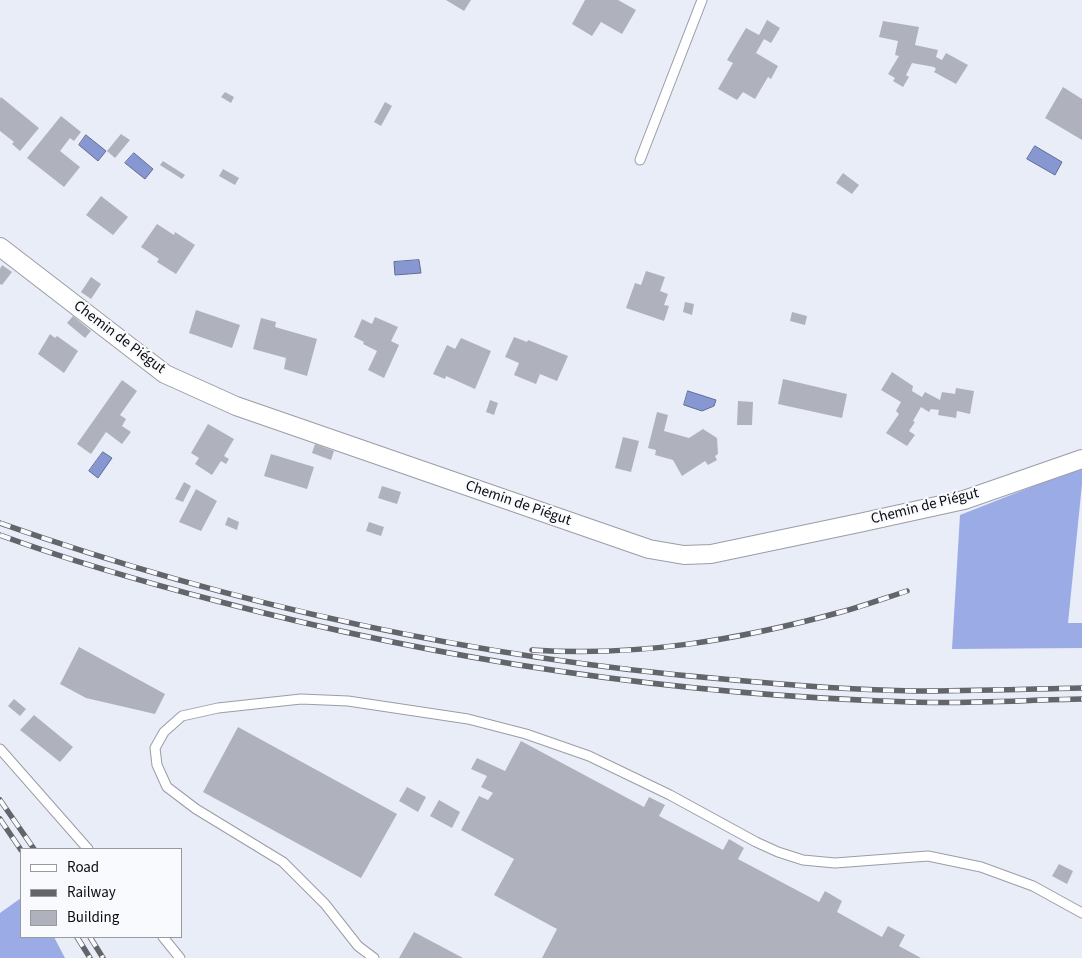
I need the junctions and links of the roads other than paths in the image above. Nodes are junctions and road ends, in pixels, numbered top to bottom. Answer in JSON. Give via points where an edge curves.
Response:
{"nodes":[{"id":1,"x":702,"y":0,"type":"edge"},
{"id":2,"x":640,"y":160,"type":"dead end"},
{"id":3,"x":0,"y":247,"type":"edge"},
{"id":4,"x":1082,"y":459,"type":"edge"},
{"id":5,"x":0,"y":749,"type":"edge"},
{"id":6,"x":87,"y":848,"type":"edge"},
{"id":7,"x":1082,"y":913,"type":"edge"},
{"id":8,"x":164,"y":938,"type":"edge"},
{"id":9,"x":180,"y":958,"type":"edge"},
{"id":10,"x":374,"y":958,"type":"edge"}],
"edges":[{"from":1,"to":2,"type":"lane"},
{"from":3,"to":4,"type":"street","name":"Chemin de Piégut","via":[[165,374],[236,406],[649,549],[684,555],[710,554],[869,521],[964,500]]},
{"from":5,"to":6,"type":"lane"},
{"from":7,"to":10,"type":"lane","via":[[1033,886],[981,866],[928,856],[835,863],[803,860],[756,842],[589,756],[526,734],[468,719],[348,701],[301,699],[218,708],[182,716],[164,732],[154,748],[157,765],[167,787],[196,809],[283,862],[325,904],[358,946]]},
{"from":8,"to":9,"type":"lane"}]}
